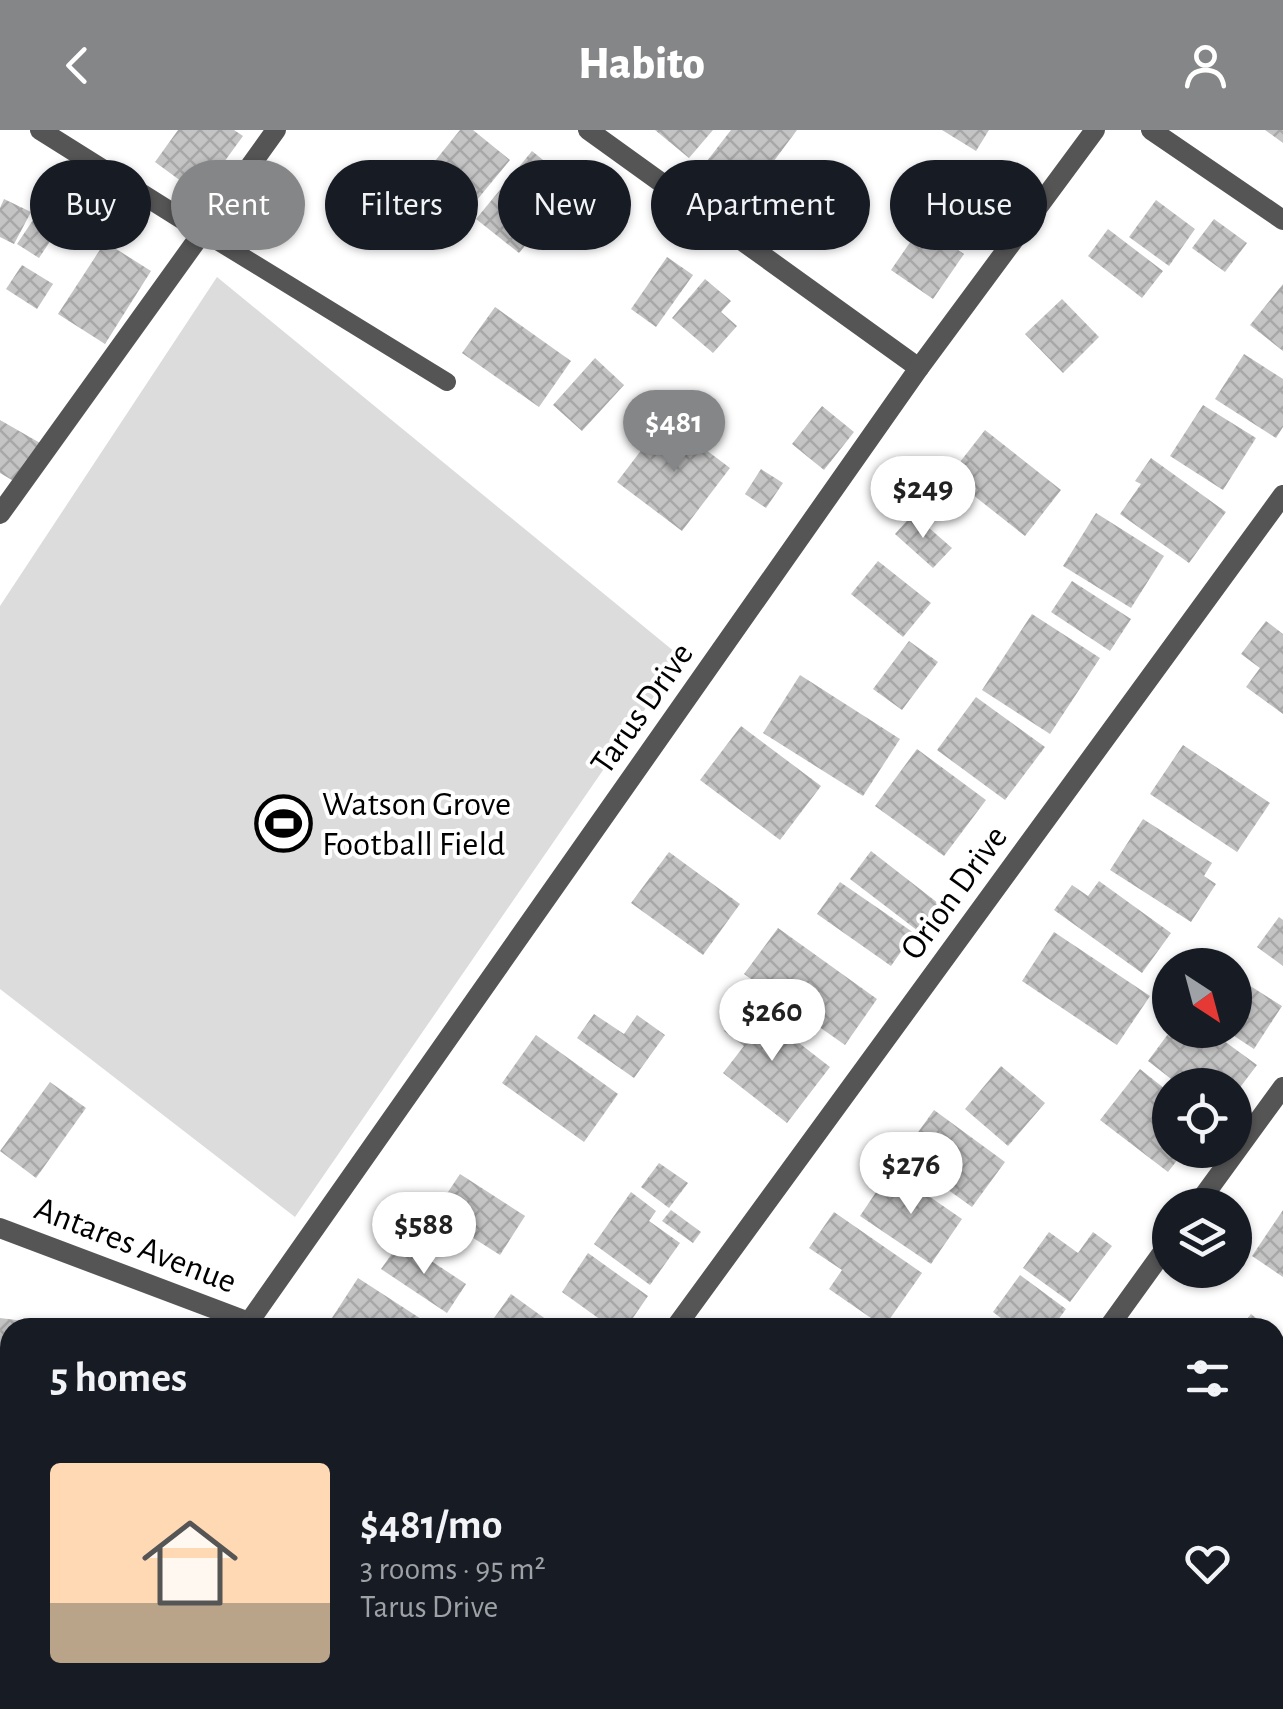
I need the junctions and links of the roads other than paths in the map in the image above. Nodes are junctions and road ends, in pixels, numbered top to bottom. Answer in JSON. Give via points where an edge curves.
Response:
{"nodes":[{"id":1,"x":40,"y":130,"type":"edge"},
{"id":2,"x":276,"y":130,"type":"edge"},
{"id":3,"x":588,"y":130,"type":"edge"},
{"id":4,"x":1095,"y":130,"type":"edge"},
{"id":5,"x":1152,"y":130,"type":"edge"},
{"id":6,"x":254,"y":160,"type":"edge"},
{"id":7,"x":171,"y":212,"type":"edge"},
{"id":8,"x":1283,"y":220,"type":"edge"},
{"id":9,"x":189,"y":250,"type":"edge"},
{"id":10,"x":231,"y":250,"type":"edge"},
{"id":11,"x":920,"y":368,"type":"junction"},
{"id":12,"x":446,"y":382,"type":"dead end"},
{"id":13,"x":1283,"y":495,"type":"edge"},
{"id":14,"x":0,"y":514,"type":"edge"},
{"id":15,"x":1283,"y":1087,"type":"edge"},
{"id":16,"x":1209,"y":1188,"type":"edge"},
{"id":17,"x":0,"y":1228,"type":"edge"},
{"id":18,"x":1152,"y":1267,"type":"edge"},
{"id":19,"x":231,"y":1318,"type":"edge"},
{"id":20,"x":254,"y":1318,"type":"edge"},
{"id":21,"x":682,"y":1318,"type":"edge"},
{"id":22,"x":1115,"y":1318,"type":"edge"}],
"edges":[{"from":1,"to":7,"type":"street"},
{"from":2,"to":6,"type":"street"},
{"from":3,"to":11,"type":"street"},
{"from":4,"to":11,"type":"street","name":"Tarus Drive"},
{"from":5,"to":8,"type":"street"},
{"from":9,"to":14,"type":"street"},
{"from":10,"to":12,"type":"lane"},
{"from":11,"to":20,"type":"street","name":"Tarus Drive"},
{"from":13,"to":21,"type":"street","name":"Orion Drive"},
{"from":15,"to":16,"type":"street"},
{"from":17,"to":19,"type":"street","name":"Antares Avenue"},
{"from":18,"to":22,"type":"street"}]}
